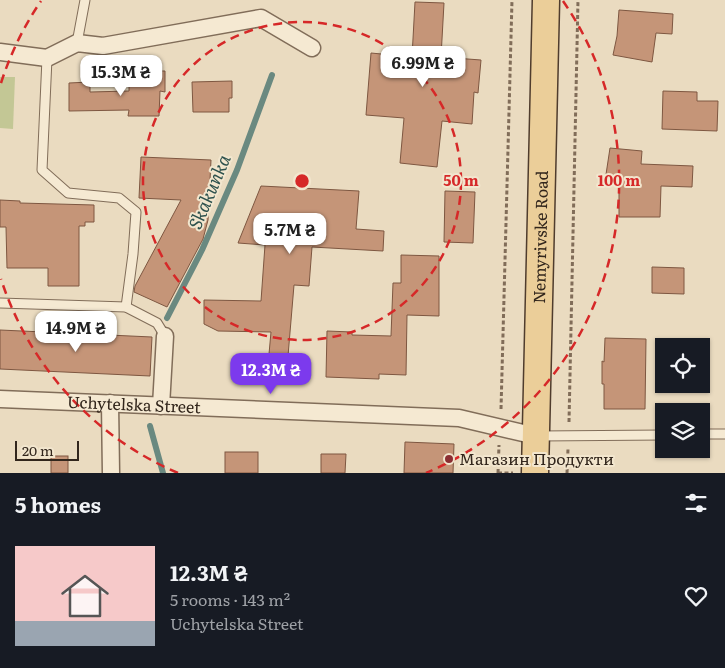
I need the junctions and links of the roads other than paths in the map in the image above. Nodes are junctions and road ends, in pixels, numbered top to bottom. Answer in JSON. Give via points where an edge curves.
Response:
{"nodes":[{"id":1,"x":85,"y":0,"type":"edge"},
{"id":2,"x":546,"y":0,"type":"edge"},
{"id":3,"x":77,"y":43,"type":"junction"},
{"id":4,"x":312,"y":48,"type":"dead end"},
{"id":5,"x":0,"y":52,"type":"edge"},
{"id":6,"x":48,"y":58,"type":"junction"},
{"id":7,"x":0,"y":304,"type":"edge"},
{"id":8,"x":126,"y":307,"type":"junction"},
{"id":9,"x":165,"y":336,"type":"joint"},
{"id":10,"x":0,"y":399,"type":"edge"},
{"id":11,"x":110,"y":403,"type":"junction"},
{"id":12,"x":161,"y":406,"type":"junction"},
{"id":13,"x":710,"y":434,"type":"edge"},
{"id":14,"x":725,"y":434,"type":"edge"},
{"id":15,"x":655,"y":435,"type":"edge"},
{"id":16,"x":536,"y":436,"type":"junction"},
{"id":17,"x":111,"y":473,"type":"edge"},
{"id":18,"x":535,"y":473,"type":"edge"}],
"edges":[{"from":1,"to":3,"type":"lane"},
{"from":2,"to":16,"type":"main road","name":"Nemyrivske Road"},
{"from":3,"to":4,"type":"street","via":[[103,46],[261,18]]},
{"from":3,"to":6,"type":"street"},
{"from":5,"to":6,"type":"street"},
{"from":6,"to":8,"type":"lane","via":[[42,170],[68,193],[119,198],[136,212]]},
{"from":7,"to":8,"type":"lane"},
{"from":8,"to":9,"type":"lane","via":[[157,323]]},
{"from":9,"to":12,"type":"street"},
{"from":10,"to":11,"type":"street","name":"Uchytelska Street"},
{"from":11,"to":12,"type":"street","name":"Uchytelska Street"},
{"from":11,"to":17,"type":"street"},
{"from":12,"to":16,"type":"street","name":"Uchytelska Street","via":[[458,418]]},
{"from":13,"to":14,"type":"lane"},
{"from":15,"to":16,"type":"lane"},
{"from":16,"to":18,"type":"main road","name":"Nemyrivske Road"}]}
